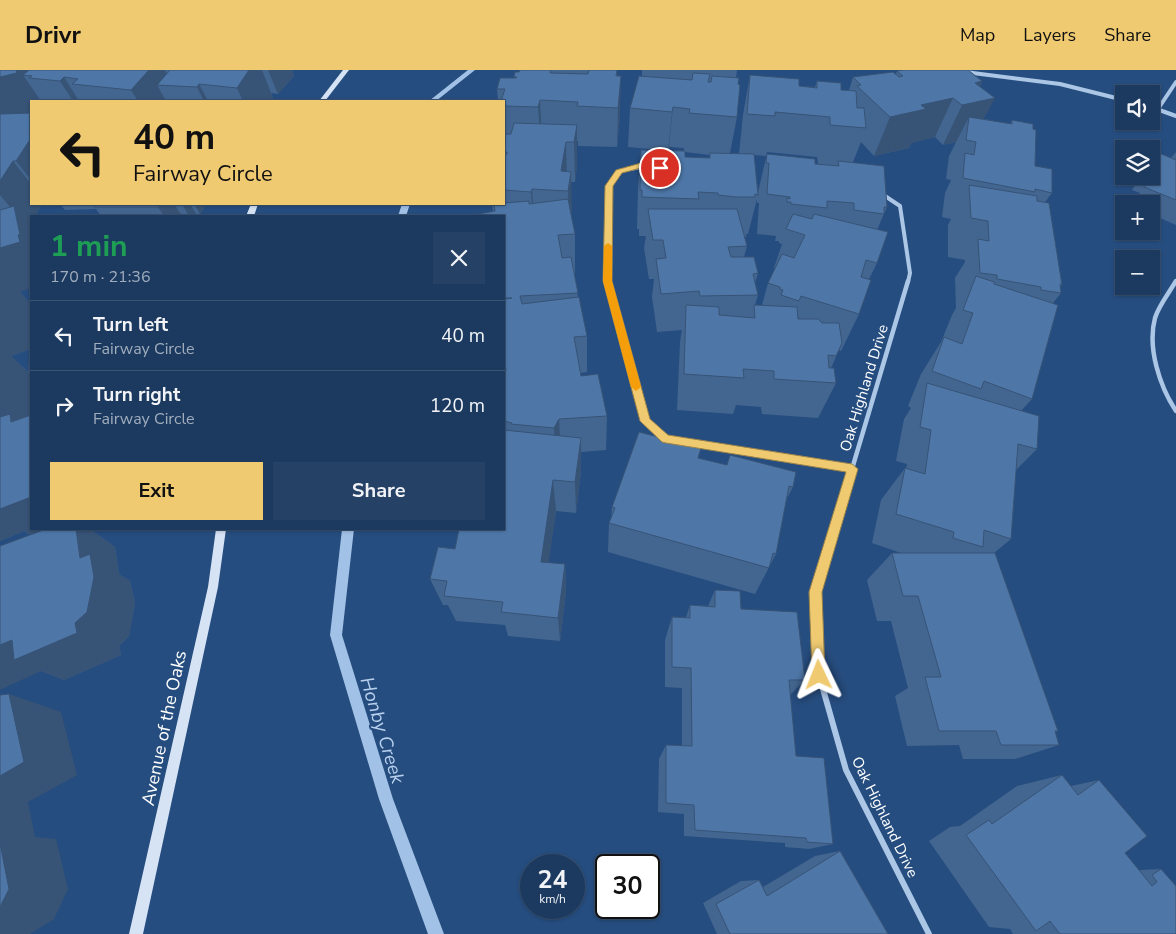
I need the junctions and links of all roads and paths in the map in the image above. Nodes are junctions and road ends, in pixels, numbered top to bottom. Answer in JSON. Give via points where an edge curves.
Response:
{"nodes":[{"id":1,"x":346,"y":70,"type":"edge"},
{"id":2,"x":959,"y":71,"type":"edge"},
{"id":3,"x":1176,"y":82,"type":"edge"},
{"id":4,"x":1115,"y":98,"type":"edge"},
{"id":5,"x":323,"y":100,"type":"edge"},
{"id":6,"x":1160,"y":106,"type":"edge"},
{"id":7,"x":1160,"y":110,"type":"edge"},
{"id":8,"x":1176,"y":116,"type":"edge"},
{"id":9,"x":650,"y":167,"type":"edge"},
{"id":10,"x":880,"y":193,"type":"edge"},
{"id":11,"x":1176,"y":281,"type":"edge"},
{"id":12,"x":1176,"y":411,"type":"edge"},
{"id":13,"x":852,"y":469,"type":"junction"},
{"id":14,"x":221,"y":530,"type":"edge"},
{"id":15,"x":136,"y":934,"type":"edge"},
{"id":16,"x":929,"y":934,"type":"edge"}],
"edges":[{"from":1,"to":5,"type":"street"},
{"from":2,"to":4,"type":"street","via":[[1060,84]]},
{"from":3,"to":6,"type":"street"},
{"from":7,"to":8,"type":"street"},
{"from":9,"to":13,"type":"street","via":[[619,171],[609,186],[607,281],[645,421],[666,438]]},
{"from":10,"to":13,"type":"street","name":"Oak Highland Drive","via":[[900,206],[910,273]]},
{"from":11,"to":12,"type":"street","via":[[1155,319],[1154,359],[1170,404]]},
{"from":13,"to":16,"type":"street","name":"Oak Highland Drive","via":[[816,592],[819,675],[846,770]]},
{"from":14,"to":15,"type":"street","name":"Avenue of the Oaks","via":[[213,587]]}]}
